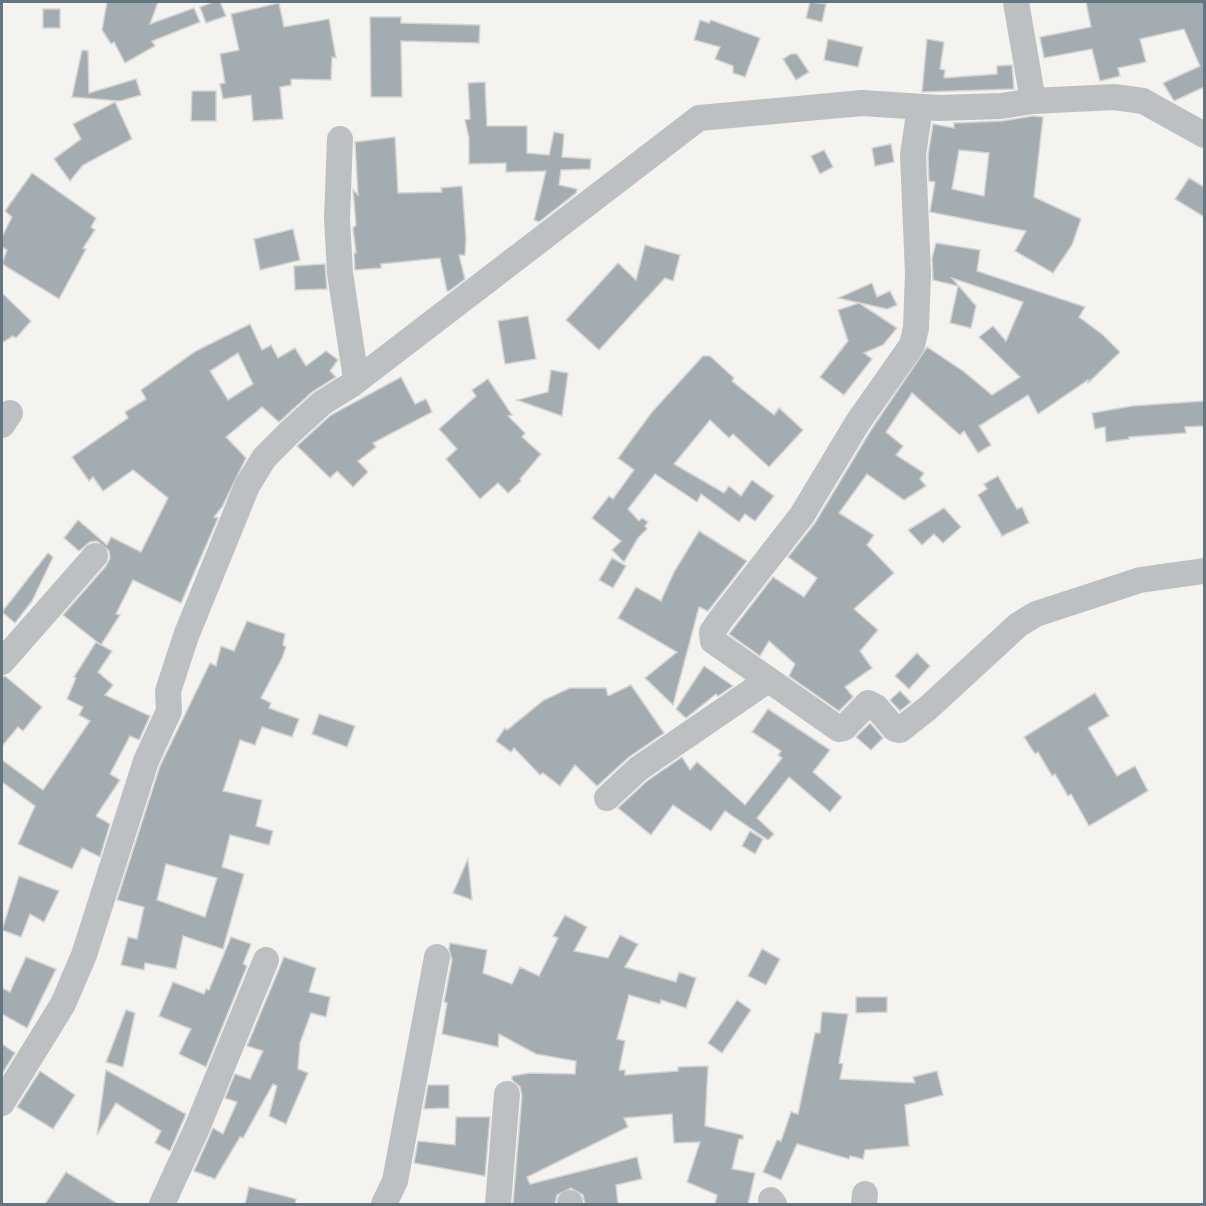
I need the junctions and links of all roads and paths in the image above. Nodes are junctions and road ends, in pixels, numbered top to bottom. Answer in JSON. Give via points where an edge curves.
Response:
{"nodes":[{"id":1,"x":1016,"y":2,"type":"edge"},
{"id":2,"x":1033,"y":101,"type":"junction"},
{"id":3,"x":920,"y":107,"type":"junction"},
{"id":4,"x":1204,"y":135,"type":"edge"},
{"id":5,"x":340,"y":139,"type":"dead end"},
{"id":6,"x":356,"y":379,"type":"junction"},
{"id":7,"x":95,"y":556,"type":"dead end"},
{"id":8,"x":1204,"y":571,"type":"edge"},
{"id":9,"x":2,"y":662,"type":"edge"},
{"id":10,"x":768,"y":680,"type":"junction"},
{"id":11,"x":607,"y":798,"type":"dead end"},
{"id":12,"x":437,"y":957,"type":"dead end"},
{"id":13,"x":266,"y":960,"type":"dead end"},
{"id":14,"x":507,"y":1094,"type":"dead end"},
{"id":15,"x":2,"y":1103,"type":"edge"},
{"id":16,"x":162,"y":1204,"type":"edge"},
{"id":17,"x":384,"y":1204,"type":"edge"},
{"id":18,"x":498,"y":1204,"type":"edge"}],
"edges":[{"from":1,"to":2,"type":"street"},
{"from":2,"to":3,"type":"street","via":[[1001,106]]},
{"from":2,"to":4,"type":"street","via":[[1114,96],[1143,101]]},
{"from":3,"to":6,"type":"street","via":[[862,103],[699,118]]},
{"from":3,"to":10,"type":"street","via":[[913,155],[918,274],[912,345],[858,422],[802,514],[712,632],[713,641]]},
{"from":5,"to":6,"type":"street","via":[[340,273]]},
{"from":6,"to":15,"type":"street","via":[[290,432],[264,458],[247,486],[183,646],[168,691],[169,711],[146,761],[84,955],[63,1004]]},
{"from":7,"to":9,"type":"street"},
{"from":8,"to":10,"type":"street","via":[[1140,580],[1036,614],[1018,625],[900,730],[894,729],[876,706],[868,703],[839,729]]},
{"from":10,"to":11,"type":"street","via":[[638,769]]},
{"from":12,"to":17,"type":"street","via":[[395,1181]]},
{"from":13,"to":16,"type":"street"},
{"from":14,"to":18,"type":"street"}]}
